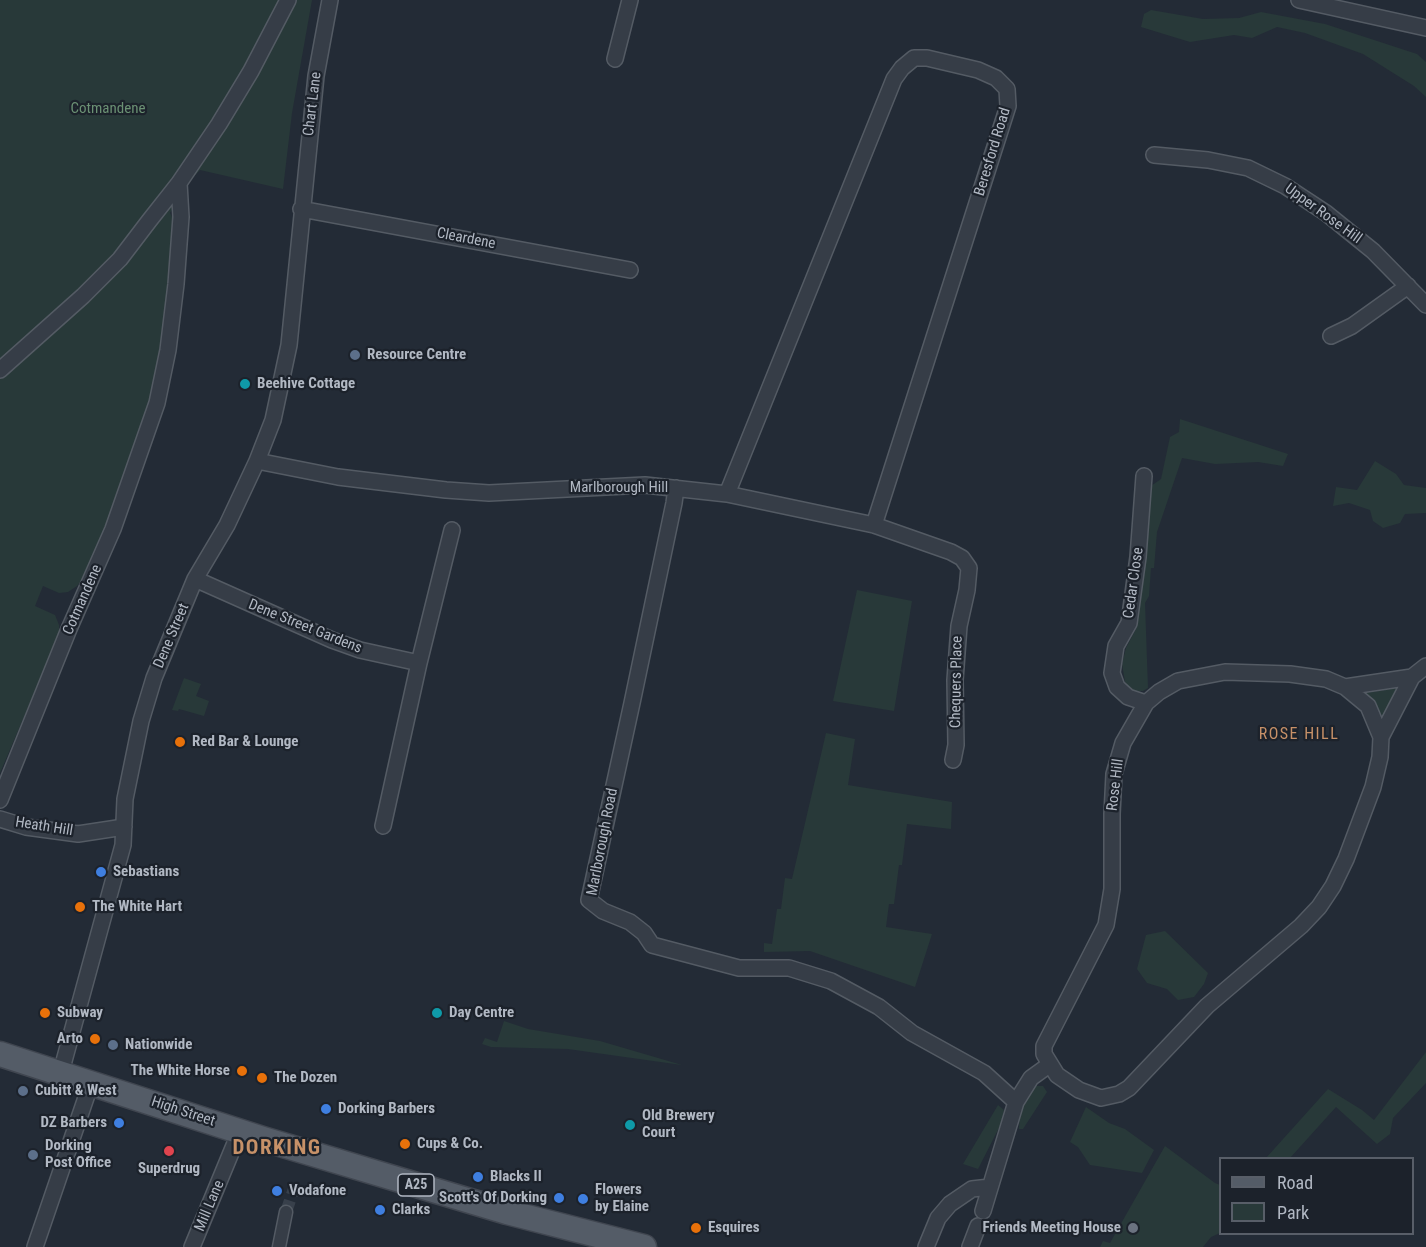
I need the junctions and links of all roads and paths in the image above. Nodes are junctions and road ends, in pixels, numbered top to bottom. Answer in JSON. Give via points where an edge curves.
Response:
{"nodes":[{"id":1,"x":288,"y":0,"type":"edge"},
{"id":2,"x":330,"y":0,"type":"edge"},
{"id":3,"x":630,"y":0,"type":"edge"},
{"id":4,"x":1299,"y":0,"type":"edge"},
{"id":5,"x":1426,"y":28,"type":"edge"},
{"id":6,"x":615,"y":59,"type":"dead end"},
{"id":7,"x":1154,"y":155,"type":"dead end"},
{"id":8,"x":179,"y":183,"type":"junction"},
{"id":9,"x":301,"y":209,"type":"junction"},
{"id":10,"x":630,"y":270,"type":"dead end"},
{"id":11,"x":1408,"y":286,"type":"junction"},
{"id":12,"x":1426,"y":305,"type":"edge"},
{"id":13,"x":1331,"y":336,"type":"dead end"},
{"id":14,"x":0,"y":370,"type":"edge"},
{"id":15,"x":257,"y":461,"type":"junction"},
{"id":16,"x":1144,"y":476,"type":"dead end"},
{"id":17,"x":676,"y":488,"type":"junction"},
{"id":18,"x":727,"y":494,"type":"junction"},
{"id":19,"x":874,"y":525,"type":"junction"},
{"id":20,"x":452,"y":530,"type":"dead end"},
{"id":21,"x":969,"y":568,"type":"joint"},
{"id":22,"x":195,"y":579,"type":"junction"},
{"id":23,"x":419,"y":663,"type":"junction"},
{"id":24,"x":1426,"y":666,"type":"edge"},
{"id":25,"x":1412,"y":677,"type":"junction"},
{"id":26,"x":1345,"y":687,"type":"junction"},
{"id":27,"x":1146,"y":703,"type":"junction"},
{"id":28,"x":1382,"y":738,"type":"junction"},
{"id":29,"x":953,"y":760,"type":"dead end"},
{"id":30,"x":0,"y":800,"type":"edge"},
{"id":31,"x":0,"y":819,"type":"edge"},
{"id":32,"x":382,"y":826,"type":"dead end"},
{"id":33,"x":124,"y":827,"type":"junction"},
{"id":34,"x":0,"y":1054,"type":"edge"},
{"id":35,"x":1049,"y":1065,"type":"junction"},
{"id":36,"x":61,"y":1072,"type":"junction"},
{"id":37,"x":91,"y":1083,"type":"junction"},
{"id":38,"x":1016,"y":1102,"type":"junction"},
{"id":39,"x":240,"y":1131,"type":"junction"},
{"id":40,"x":990,"y":1187,"type":"junction"},
{"id":41,"x":983,"y":1211,"type":"dead end"},
{"id":42,"x":286,"y":1212,"type":"tunnel mouth"},
{"id":43,"x":978,"y":1226,"type":"dead end"},
{"id":44,"x":35,"y":1247,"type":"edge"},
{"id":45,"x":192,"y":1247,"type":"edge"},
{"id":46,"x":279,"y":1247,"type":"edge"},
{"id":47,"x":644,"y":1247,"type":"edge"},
{"id":48,"x":926,"y":1247,"type":"edge"},
{"id":49,"x":970,"y":1247,"type":"edge"}],
"edges":[{"from":1,"to":8,"type":"street","via":[[251,71]]},
{"from":2,"to":9,"type":"street","name":"Chart Lane","via":[[316,76]]},
{"from":3,"to":6,"type":"street"},
{"from":4,"to":5,"type":"street"},
{"from":7,"to":11,"type":"street","name":"Upper Rose Hill","via":[[1248,168],[1285,186],[1373,251]]},
{"from":8,"to":14,"type":"street","via":[[120,259]]},
{"from":8,"to":30,"type":"street","name":"Cotmandene","via":[[181,217],[176,284],[157,403],[113,529]]},
{"from":9,"to":10,"type":"street","name":"Cleardene"},
{"from":9,"to":15,"type":"street","name":"Dene Street","via":[[289,345],[273,420]]},
{"from":11,"to":12,"type":"street","name":"Upper Rose Hill"},
{"from":11,"to":13,"type":"street","via":[[1352,326]]},
{"from":15,"to":17,"type":"street","name":"Marlborough Hill","via":[[338,477],[489,493],[645,485]]},
{"from":15,"to":22,"type":"street","name":"Dene Street","via":[[227,525]]},
{"from":16,"to":27,"type":"street","name":"Cedar Close","via":[[1128,623],[1116,646],[1112,673],[1117,687],[1128,697]]},
{"from":17,"to":18,"type":"street","name":"Marlborough Hill"},
{"from":17,"to":38,"type":"street","name":"Marlborough Road","via":[[589,900],[603,911],[630,922],[652,945],[739,968],[789,968],[831,981],[984,1073]]},
{"from":18,"to":19,"type":"street","name":"Marlborough Hill"},
{"from":18,"to":19,"type":"street","name":"Beresford Road","via":[[894,79],[914,58],[927,58],[996,78],[1007,89],[1009,99]]},
{"from":19,"to":21,"type":"street","name":"Marlborough Hill","via":[[951,552]]},
{"from":20,"to":23,"type":"street"},
{"from":21,"to":29,"type":"street","name":"Chequers Place","via":[[956,659]]},
{"from":22,"to":23,"type":"street","name":"Dene Street Gardens","via":[[332,640]]},
{"from":22,"to":33,"type":"street","name":"Dene Street","via":[[154,678],[141,721],[124,799]]},
{"from":23,"to":32,"type":"street"},
{"from":24,"to":25,"type":"street","name":"Rose Hill"},
{"from":25,"to":26,"type":"street","name":"Rose Hill"},
{"from":25,"to":28,"type":"street","name":"Rose Hill"},
{"from":26,"to":27,"type":"street","name":"Rose Hill","via":[[1326,679],[1290,674],[1225,672],[1178,681]]},
{"from":26,"to":28,"type":"street","name":"Rose Hill","via":[[1368,706]]},
{"from":27,"to":35,"type":"street","name":"Rose Hill","via":[[1123,743],[1114,774],[1112,889],[1106,925],[1044,1046]]},
{"from":28,"to":35,"type":"street","name":"Rose Hill","via":[[1373,787],[1350,850],[1333,886],[1301,927],[1207,1006],[1119,1094],[1101,1098],[1079,1090]]},
{"from":31,"to":33,"type":"street","name":"Heath Hill","via":[[78,834]]},
{"from":33,"to":36,"type":"street","name":"Dene Street","via":[[112,891]]},
{"from":34,"to":36,"type":"main road","name":"High Street","number":"A25"},
{"from":35,"to":38,"type":"street","via":[[1031,1078]]},
{"from":36,"to":37,"type":"main road","name":"High Street","number":"A25"},
{"from":37,"to":39,"type":"main road","name":"High Street","number":"A25"},
{"from":37,"to":44,"type":"street"},
{"from":38,"to":40,"type":"street"},
{"from":39,"to":45,"type":"street","name":"Mill Lane"},
{"from":39,"to":47,"type":"main road","name":"High Street","number":"A25","via":[[507,1212]]},
{"from":40,"to":41,"type":"street"},
{"from":40,"to":48,"type":"street","via":[[972,1189],[950,1204],[938,1218]]},
{"from":42,"to":46,"type":"street"},
{"from":43,"to":49,"type":"street"}]}
